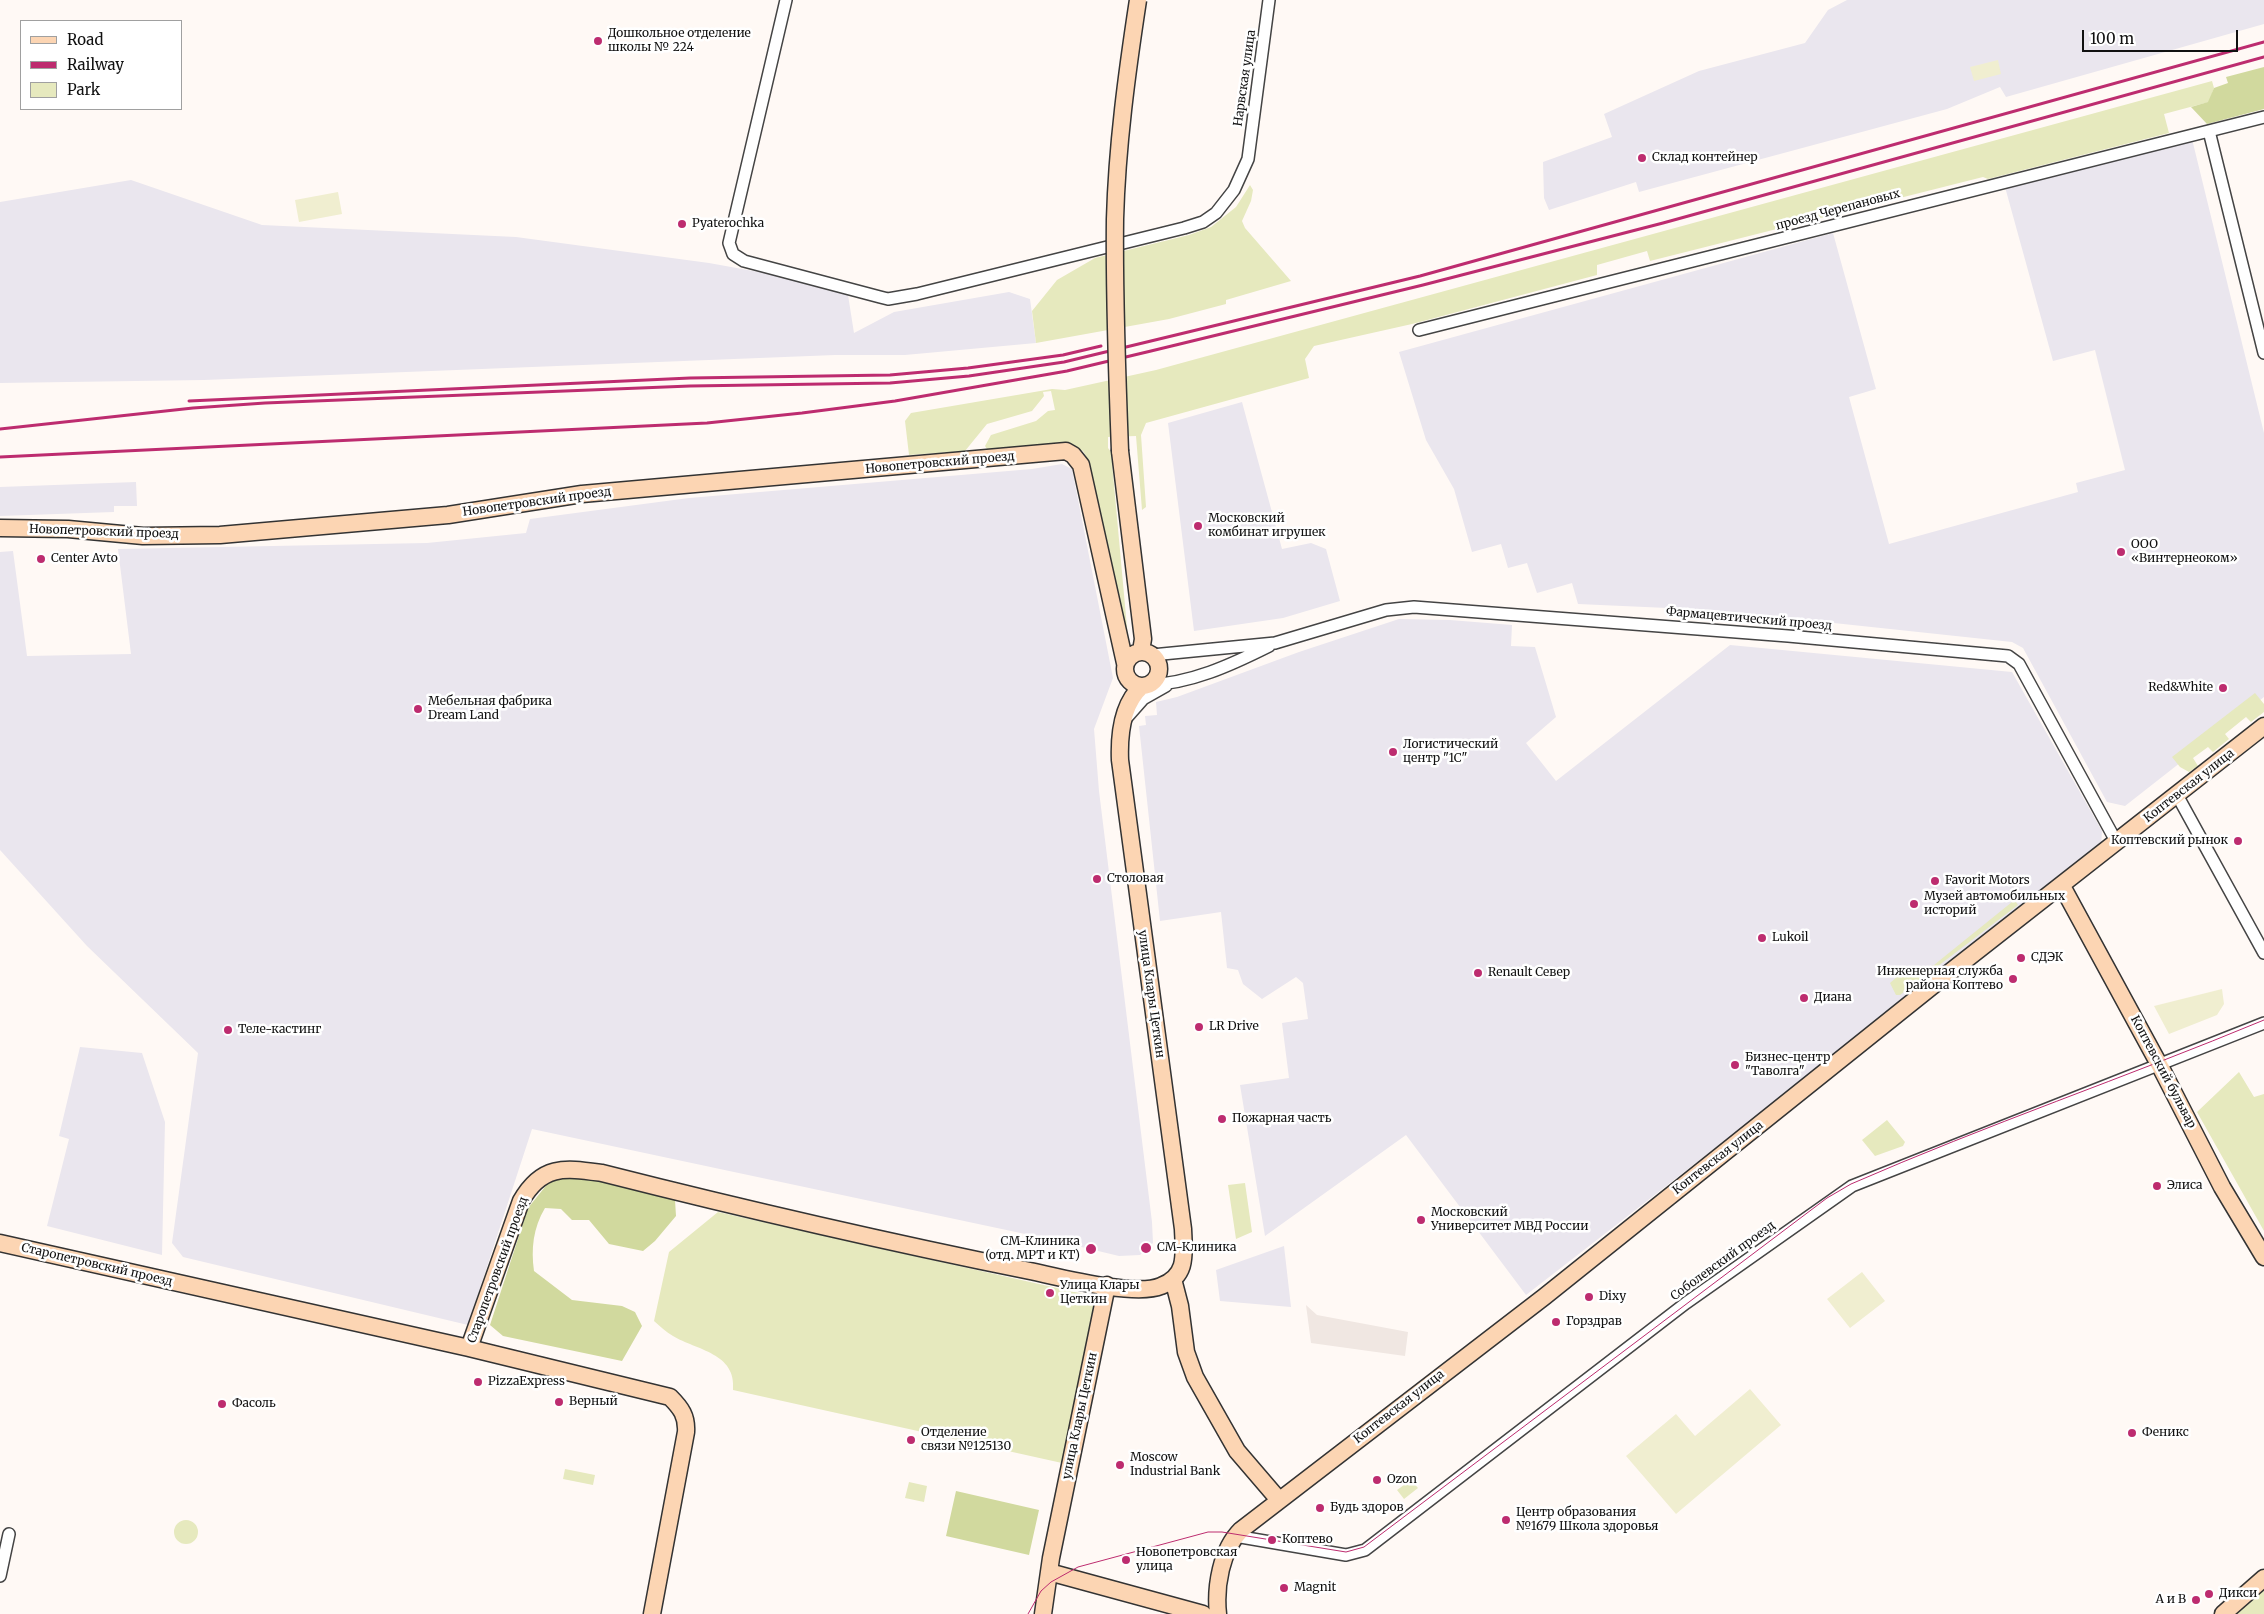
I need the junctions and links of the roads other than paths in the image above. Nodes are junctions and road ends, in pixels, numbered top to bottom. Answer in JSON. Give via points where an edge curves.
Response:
{"nodes":[{"id":1,"x":786,"y":0,"type":"edge"},
{"id":2,"x":1138,"y":0,"type":"edge"},
{"id":3,"x":1269,"y":0,"type":"edge"},
{"id":4,"x":2264,"y":117,"type":"edge"},
{"id":5,"x":2209,"y":131,"type":"junction"},
{"id":6,"x":1419,"y":330,"type":"dead end"},
{"id":7,"x":2264,"y":352,"type":"edge"},
{"id":8,"x":1073,"y":455,"type":"joint"},
{"id":9,"x":0,"y":528,"type":"edge"},
{"id":10,"x":1275,"y":643,"type":"junction"},
{"id":11,"x":1147,"y":653,"type":"junction"},
{"id":12,"x":1135,"y":678,"type":"junction"},
{"id":13,"x":1170,"y":684,"type":"junction"},
{"id":14,"x":1122,"y":726,"type":"junction"},
{"id":15,"x":2264,"y":726,"type":"edge"},
{"id":16,"x":2178,"y":795,"type":"junction"},
{"id":17,"x":2117,"y":843,"type":"junction"},
{"id":18,"x":2062,"y":886,"type":"junction"},
{"id":19,"x":2264,"y":953,"type":"edge"},
{"id":20,"x":2264,"y":1023,"type":"edge"},
{"id":21,"x":2160,"y":1066,"type":"junction"},
{"id":22,"x":0,"y":1243,"type":"edge"},
{"id":23,"x":2264,"y":1257,"type":"edge"},
{"id":24,"x":1174,"y":1279,"type":"junction"},
{"id":25,"x":1107,"y":1285,"type":"junction"},
{"id":26,"x":469,"y":1348,"type":"junction"},
{"id":27,"x":1279,"y":1500,"type":"junction"},
{"id":28,"x":9,"y":1534,"type":"dead end"},
{"id":29,"x":1234,"y":1536,"type":"junction"},
{"id":30,"x":1049,"y":1572,"type":"junction"},
{"id":31,"x":0,"y":1576,"type":"edge"},
{"id":32,"x":2264,"y":1578,"type":"edge"},
{"id":33,"x":652,"y":1614,"type":"edge"},
{"id":34,"x":1043,"y":1614,"type":"edge"},
{"id":35,"x":1203,"y":1614,"type":"edge"},
{"id":36,"x":1218,"y":1614,"type":"edge"},
{"id":37,"x":2223,"y":1614,"type":"edge"}],
"edges":[{"from":1,"to":3,"type":"street","name":"Нарвская улица","via":[[729,243],[733,254],[744,261],[888,299],[1141,240],[1203,222],[1216,213],[1227,201],[1248,159]]},
{"from":2,"to":11,"type":"street","bridge":true,"via":[[1121,135],[1115,218],[1115,334],[1120,451]]},
{"from":4,"to":5,"type":"street","name":"проезд Черепановых"},
{"from":5,"to":6,"type":"street","name":"проезд Черепановых"},
{"from":5,"to":7,"type":"street"},
{"from":8,"to":9,"type":"street","name":"Новопетровский проезд","via":[[1066,451],[582,494],[448,515],[220,535],[143,536],[68,529]]},
{"from":8,"to":12,"type":"street","name":"улица Клары Цеткин","via":[[1081,465]]},
{"from":10,"to":11,"type":"street","name":"Фармацевтический проезд"},
{"from":10,"to":13,"type":"street","name":"Фармацевтический проезд","via":[[1215,670]]},
{"from":10,"to":17,"type":"street","name":"Фармацевтический проезд","via":[[1386,610],[1414,607],[2008,656],[2019,664]]},
{"from":11,"to":12,"type":"street","via":[[1131,655]]},
{"from":11,"to":12,"type":"street","via":[[1158,663],[1158,674],[1152,683]]},
{"from":12,"to":13,"type":"street","name":"Фармацевтический проезд"},
{"from":12,"to":14,"type":"street","name":"улица Клары Цеткин"},
{"from":13,"to":14,"type":"street","name":"Фармацевтический проезд","via":[[1144,700]]},
{"from":14,"to":24,"type":"street","name":"улица Клары Цеткин","via":[[1122,787],[1184,1229],[1184,1265]]},
{"from":15,"to":16,"type":"street","name":"Коптевская улица"},
{"from":16,"to":17,"type":"street","name":"Коптевская улица"},
{"from":16,"to":19,"type":"street"},
{"from":17,"to":18,"type":"street","name":"Коптевская улица"},
{"from":18,"to":21,"type":"street","name":"Коптевский бульвар"},
{"from":18,"to":27,"type":"street","name":"Коптевская улица","via":[[1544,1297]]},
{"from":20,"to":21,"type":"street","name":"Соболевский проезд"},
{"from":21,"to":23,"type":"street","name":"Коптевский бульвар","via":[[2222,1187]]},
{"from":21,"to":29,"type":"street","name":"Соболевский проезд","via":[[2009,1122],[1852,1186],[1686,1303],[1365,1550],[1346,1554]]},
{"from":22,"to":26,"type":"street","name":"Старопетровский проезд"},
{"from":24,"to":25,"type":"street","via":[[1158,1288]]},
{"from":24,"to":27,"type":"street","via":[[1186,1352],[1195,1377],[1237,1451]]},
{"from":25,"to":26,"type":"street","name":"Старопетровский проезд","via":[[966,1258],[571,1169],[552,1171],[529,1187],[521,1201]]},
{"from":25,"to":30,"type":"street","name":"улица Клары Цеткин"},
{"from":26,"to":33,"type":"street","via":[[670,1397],[682,1408],[686,1432]]},
{"from":27,"to":29,"type":"street","name":"Коптевская улица"},
{"from":28,"to":31,"type":"street"},
{"from":29,"to":36,"type":"street","name":"Коптевская улица","via":[[1224,1561]]},
{"from":30,"to":34,"type":"street","name":"улица Клары Цеткин"},
{"from":30,"to":35,"type":"street"},
{"from":32,"to":37,"type":"street"}]}
